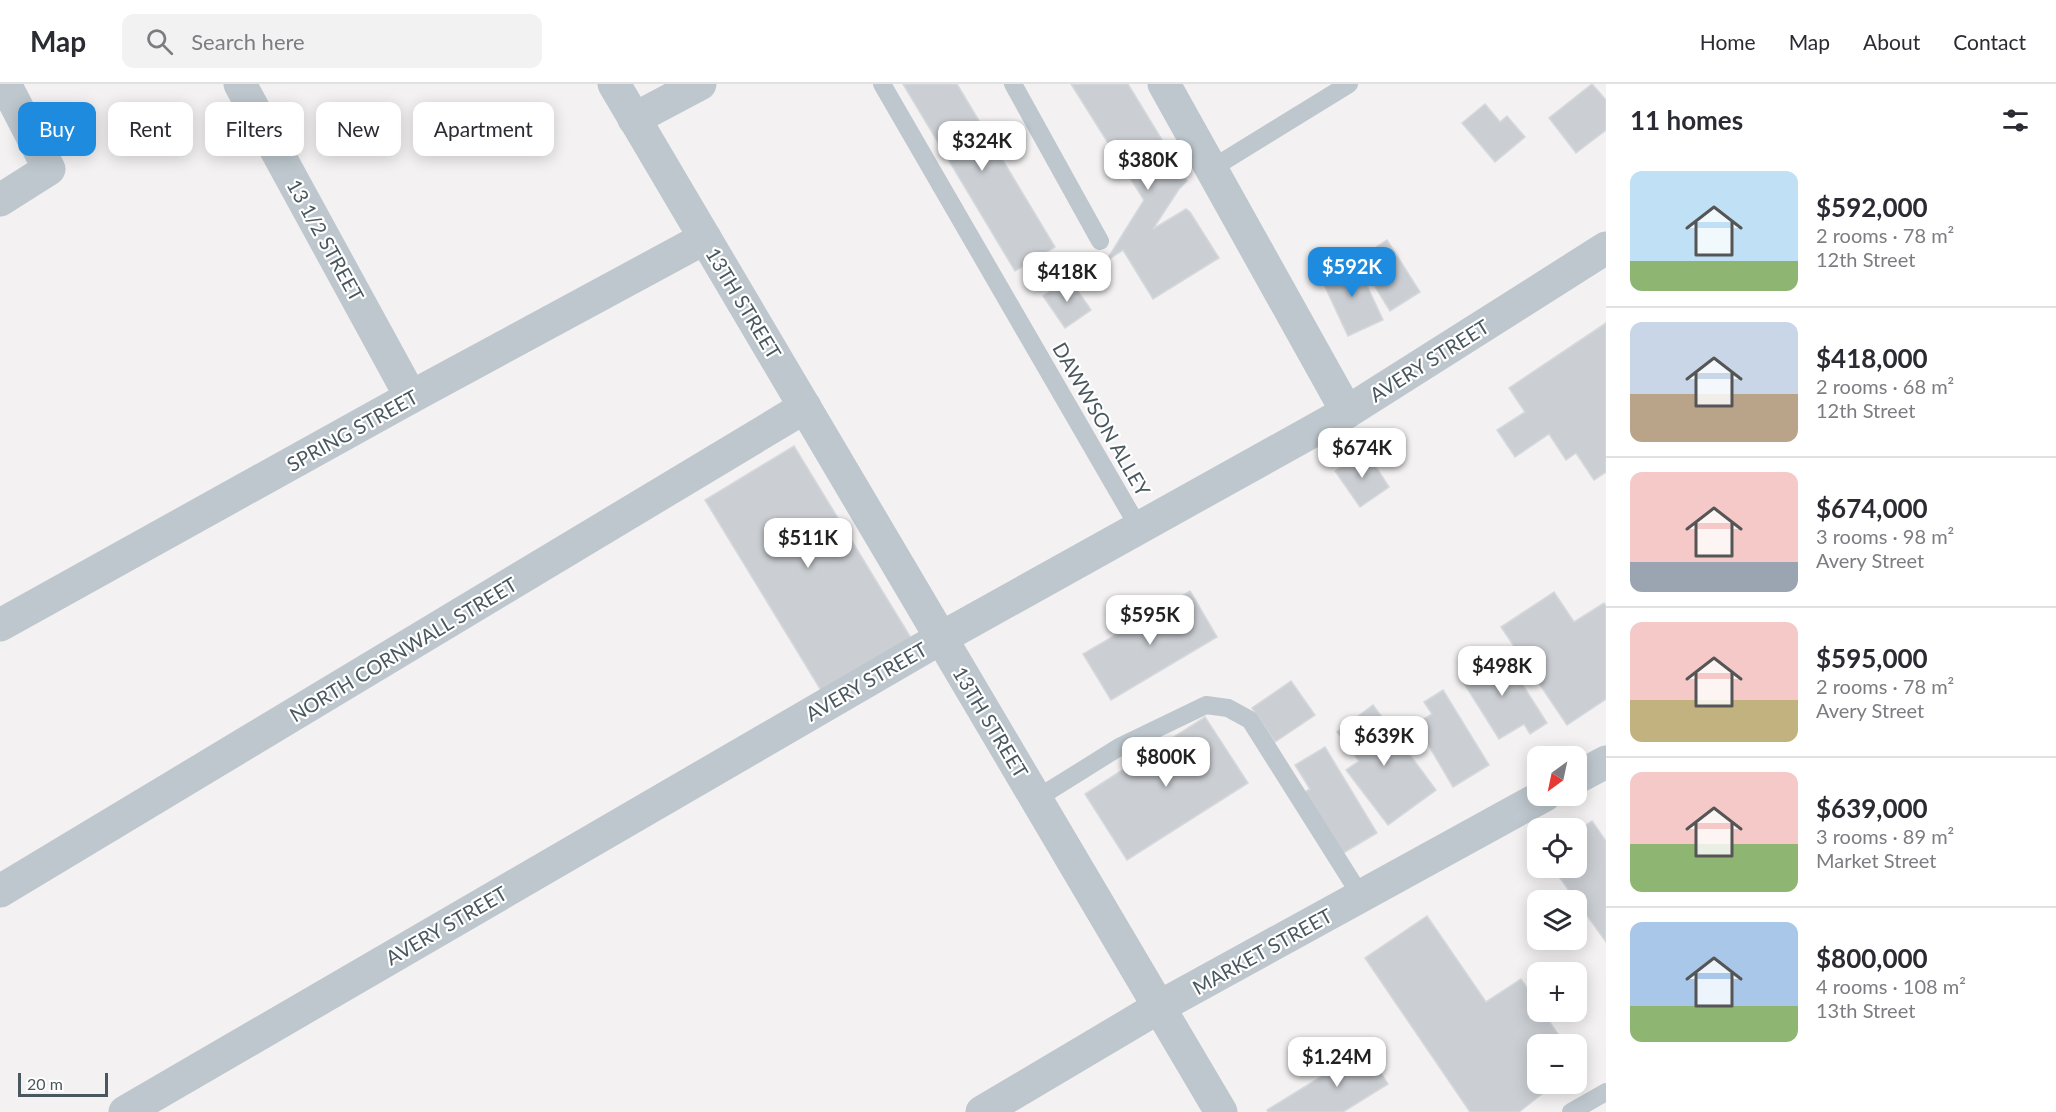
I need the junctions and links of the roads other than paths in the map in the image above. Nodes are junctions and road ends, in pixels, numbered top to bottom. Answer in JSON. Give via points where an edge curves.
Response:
{"nodes":[{"id":1,"x":5,"y":84,"type":"edge"},
{"id":2,"x":240,"y":84,"type":"edge"},
{"id":3,"x":614,"y":84,"type":"edge"},
{"id":4,"x":700,"y":84,"type":"edge"},
{"id":5,"x":882,"y":84,"type":"edge"},
{"id":6,"x":1013,"y":84,"type":"edge"},
{"id":7,"x":1164,"y":84,"type":"edge"},
{"id":8,"x":1349,"y":84,"type":"edge"},
{"id":9,"x":634,"y":119,"type":"junction"},
{"id":10,"x":1211,"y":169,"type":"junction"},
{"id":11,"x":0,"y":200,"type":"edge"},
{"id":12,"x":705,"y":238,"type":"junction"},
{"id":13,"x":1100,"y":241,"type":"dead end"},
{"id":14,"x":1606,"y":248,"type":"edge"},
{"id":15,"x":411,"y":397,"type":"junction"},
{"id":16,"x":805,"y":407,"type":"junction"},
{"id":17,"x":1347,"y":412,"type":"junction"},
{"id":18,"x":1139,"y":528,"type":"junction"},
{"id":19,"x":0,"y":625,"type":"edge"},
{"id":20,"x":941,"y":638,"type":"junction"},
{"id":21,"x":1606,"y":762,"type":"edge"},
{"id":22,"x":1587,"y":772,"type":"edge"},
{"id":23,"x":1036,"y":799,"type":"junction"},
{"id":24,"x":1527,"y":805,"type":"edge"},
{"id":25,"x":0,"y":891,"type":"edge"},
{"id":26,"x":1361,"y":896,"type":"junction"},
{"id":27,"x":1159,"y":1007,"type":"junction"},
{"id":28,"x":1606,"y":1092,"type":"edge"},
{"id":29,"x":125,"y":1112,"type":"edge"},
{"id":30,"x":982,"y":1112,"type":"edge"},
{"id":31,"x":1221,"y":1112,"type":"edge"},
{"id":32,"x":1571,"y":1112,"type":"edge"}],
"edges":[{"from":1,"to":11,"type":"street","via":[[49,169]]},
{"from":2,"to":15,"type":"street","name":"13 1/2 STREET"},
{"from":3,"to":9,"type":"street","name":"13TH STREET"},
{"from":4,"to":9,"type":"street"},
{"from":5,"to":18,"type":"lane","name":"DAWWSON ALLEY"},
{"from":6,"to":13,"type":"lane"},
{"from":7,"to":10,"type":"street"},
{"from":8,"to":10,"type":"lane"},
{"from":9,"to":12,"type":"street","name":"13TH STREET"},
{"from":10,"to":17,"type":"street"},
{"from":12,"to":15,"type":"street","name":"SPRING STREET"},
{"from":12,"to":16,"type":"street","name":"13TH STREET"},
{"from":14,"to":17,"type":"street","name":"AVERY STREET"},
{"from":15,"to":19,"type":"street","name":"SPRING STREET"},
{"from":16,"to":20,"type":"street","name":"13TH STREET"},
{"from":16,"to":25,"type":"street","name":"NORTH CORNWALL STREET"},
{"from":17,"to":18,"type":"street","name":"AVERY STREET"},
{"from":18,"to":20,"type":"street","name":"AVERY STREET"},
{"from":20,"to":23,"type":"street","name":"13TH STREET"},
{"from":20,"to":29,"type":"street","name":"AVERY STREET"},
{"from":21,"to":22,"type":"street"},
{"from":23,"to":26,"type":"lane","via":[[1121,746],[1206,705],[1228,708],[1251,720]]},
{"from":23,"to":27,"type":"street","name":"13TH STREET"},
{"from":24,"to":26,"type":"street","name":"MARKET STREET"},
{"from":26,"to":27,"type":"street","name":"MARKET STREET"},
{"from":27,"to":30,"type":"street","name":"MARKET STREET"},
{"from":27,"to":31,"type":"street","name":"13TH STREET"},
{"from":28,"to":32,"type":"lane"}]}
